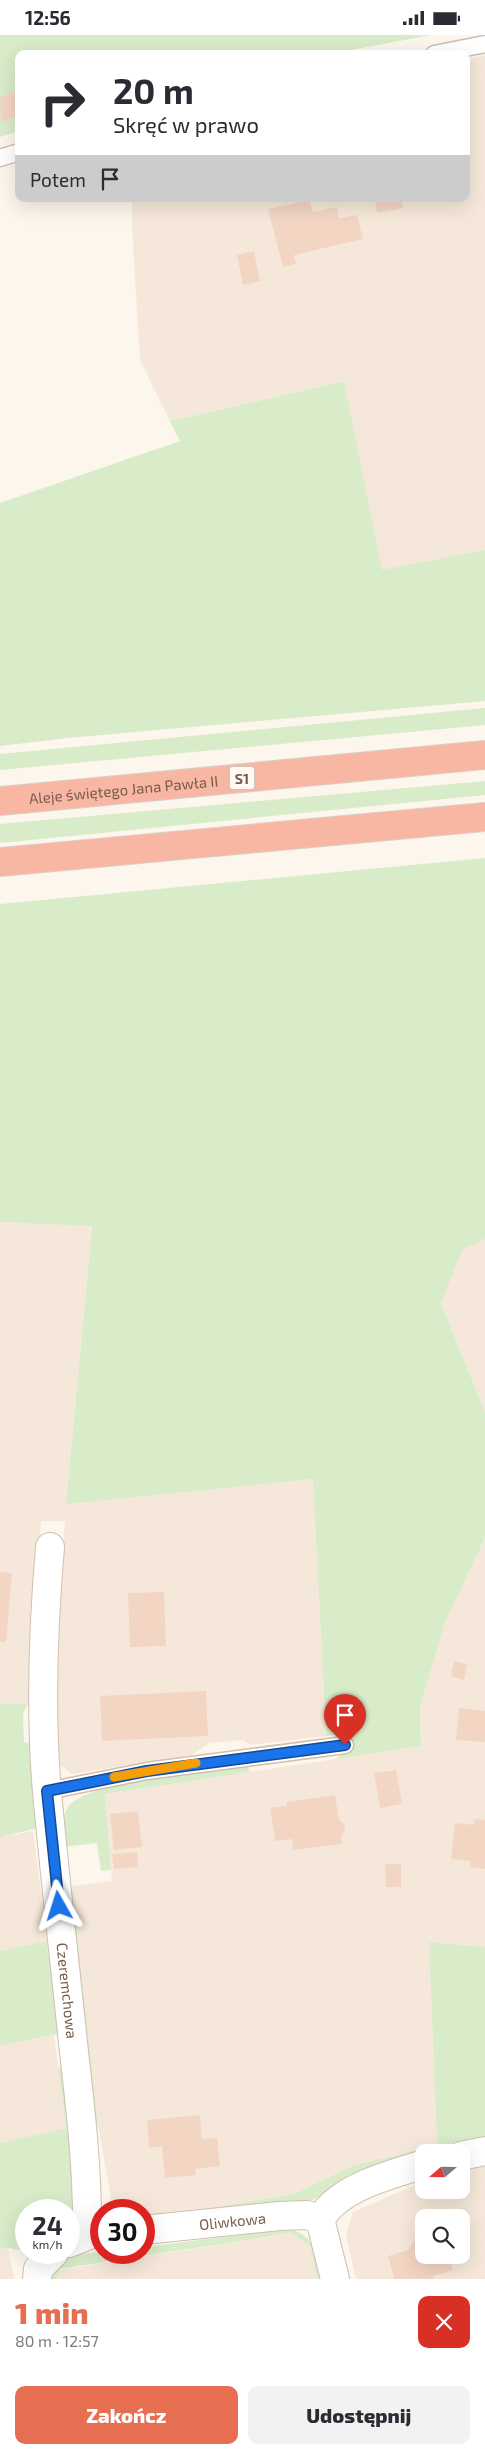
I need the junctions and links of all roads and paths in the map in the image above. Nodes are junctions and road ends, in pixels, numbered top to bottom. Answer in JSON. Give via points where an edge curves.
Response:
{"nodes":[{"id":1,"x":485,"y":44,"type":"edge"},
{"id":2,"x":454,"y":50,"type":"edge"},
{"id":3,"x":15,"y":153,"type":"edge"},
{"id":4,"x":0,"y":158,"type":"edge"},
{"id":5,"x":485,"y":755,"type":"edge"},
{"id":6,"x":0,"y":801,"type":"edge"},
{"id":7,"x":485,"y":817,"type":"edge"},
{"id":8,"x":0,"y":862,"type":"edge"},
{"id":9,"x":50,"y":1547,"type":"dead end"},
{"id":10,"x":345,"y":1745,"type":"dead end"},
{"id":11,"x":47,"y":1791,"type":"junction"},
{"id":12,"x":485,"y":2151,"type":"edge"},
{"id":13,"x":470,"y":2154,"type":"edge"},
{"id":14,"x":415,"y":2167,"type":"edge"},
{"id":15,"x":320,"y":2219,"type":"junction"},
{"id":16,"x":155,"y":2229,"type":"edge"},
{"id":17,"x":85,"y":2238,"type":"edge"},
{"id":18,"x":43,"y":2264,"type":"edge"},
{"id":19,"x":37,"y":2279,"type":"edge"},
{"id":20,"x":335,"y":2279,"type":"edge"}],
"edges":[{"from":1,"to":2,"type":"lane"},
{"from":3,"to":4,"type":"lane"},
{"from":5,"to":6,"type":"highway","name":"Aleje świętego Jana Pawła II","number":"S1"},
{"from":7,"to":8,"type":"highway"},
{"from":9,"to":11,"type":"street","name":"Czeremchowa","via":[[44,1622],[43,1731]]},
{"from":10,"to":11,"type":"lane","via":[[147,1771]]},
{"from":11,"to":17,"type":"street","name":"Czeremchowa","via":[[83,2135],[87,2207]]},
{"from":12,"to":13,"type":"street"},
{"from":14,"to":15,"type":"street","via":[[351,2192],[332,2204]]},
{"from":15,"to":16,"type":"street","name":"Oliwkowa","via":[[307,2215],[279,2216]]},
{"from":15,"to":20,"type":"street"},
{"from":18,"to":19,"type":"street","via":[[38,2269]]}]}
